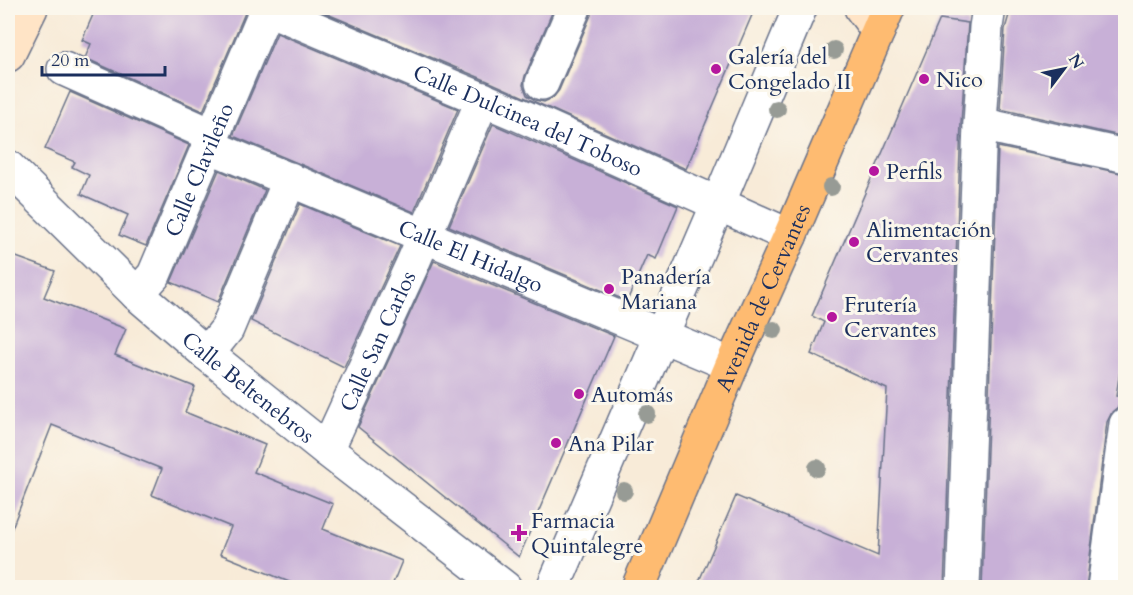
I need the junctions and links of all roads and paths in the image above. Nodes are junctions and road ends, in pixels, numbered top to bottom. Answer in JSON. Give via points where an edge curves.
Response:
{"nodes":[{"id":1,"x":30,"y":8,"type":"edge"},
{"id":2,"x":266,"y":8,"type":"edge"},
{"id":3,"x":574,"y":8,"type":"edge"},
{"id":4,"x":800,"y":8,"type":"edge"},
{"id":5,"x":989,"y":8,"type":"edge"},
{"id":6,"x":301,"y":14,"type":"edge"},
{"id":7,"x":876,"y":15,"type":"edge"},
{"id":8,"x":8,"y":55,"type":"edge"},
{"id":9,"x":64,"y":69,"type":"dead end"},
{"id":10,"x":542,"y":83,"type":"dead end"},
{"id":11,"x":483,"y":99,"type":"junction"},
{"id":12,"x":980,"y":124,"type":"junction"},
{"id":13,"x":202,"y":137,"type":"junction"},
{"id":14,"x":1125,"y":156,"type":"edge"},
{"id":15,"x":8,"y":167,"type":"edge"},
{"id":16,"x":290,"y":179,"type":"junction"},
{"id":17,"x":718,"y":204,"type":"junction"},
{"id":18,"x":424,"y":236,"type":"junction"},
{"id":19,"x":790,"y":236,"type":"junction"},
{"id":20,"x":137,"y":294,"type":"junction"},
{"id":21,"x":661,"y":336,"type":"junction"},
{"id":22,"x":207,"y":354,"type":"junction"},
{"id":23,"x":732,"y":365,"type":"junction"},
{"id":24,"x":1125,"y":424,"type":"edge"},
{"id":25,"x":327,"y":450,"type":"junction"},
{"id":26,"x":505,"y":588,"type":"edge"},
{"id":27,"x":553,"y":588,"type":"edge"},
{"id":28,"x":638,"y":588,"type":"edge"},
{"id":29,"x":963,"y":588,"type":"edge"},
{"id":30,"x":1104,"y":588,"type":"edge"}],
"edges":[{"from":1,"to":8,"type":"street"},
{"from":2,"to":6,"type":"street","name":"Calle Dulcinea del Toboso"},
{"from":2,"to":13,"type":"street","name":"Calle Clavileño"},
{"from":3,"to":10,"type":"street"},
{"from":4,"to":17,"type":"street"},
{"from":5,"to":12,"type":"street"},
{"from":6,"to":11,"type":"street","name":"Calle Dulcinea del Toboso"},
{"from":7,"to":19,"type":"main road","name":"Avenida de Cervantes"},
{"from":9,"to":13,"type":"street","name":"Calle El Hidalgo"},
{"from":11,"to":17,"type":"street","name":"Calle Dulcinea del Toboso"},
{"from":11,"to":18,"type":"street","name":"Calle San Carlos"},
{"from":12,"to":14,"type":"street"},
{"from":12,"to":29,"type":"street"},
{"from":13,"to":16,"type":"street","name":"Calle El Hidalgo"},
{"from":13,"to":20,"type":"street","name":"Calle Clavileño","via":[[154,275]]},
{"from":15,"to":20,"type":"street","name":"Calle Beltenebros"},
{"from":16,"to":18,"type":"street","name":"Calle El Hidalgo"},
{"from":16,"to":22,"type":"street","via":[[229,323]]},
{"from":17,"to":19,"type":"street","name":"Calle Dulcinea del Toboso"},
{"from":17,"to":21,"type":"street"},
{"from":18,"to":21,"type":"street","name":"Calle El Hidalgo"},
{"from":18,"to":25,"type":"street","name":"Calle San Carlos"},
{"from":19,"to":23,"type":"main road","name":"Avenida de Cervantes"},
{"from":20,"to":22,"type":"street","name":"Calle Beltenebros"},
{"from":21,"to":23,"type":"street","name":"Calle El Hidalgo"},
{"from":21,"to":27,"type":"street"},
{"from":22,"to":25,"type":"street","name":"Calle Beltenebros"},
{"from":23,"to":28,"type":"main road","name":"Avenida de Cervantes"},
{"from":24,"to":30,"type":"street"},
{"from":25,"to":26,"type":"street","name":"Calle Beltenebros"}]}
